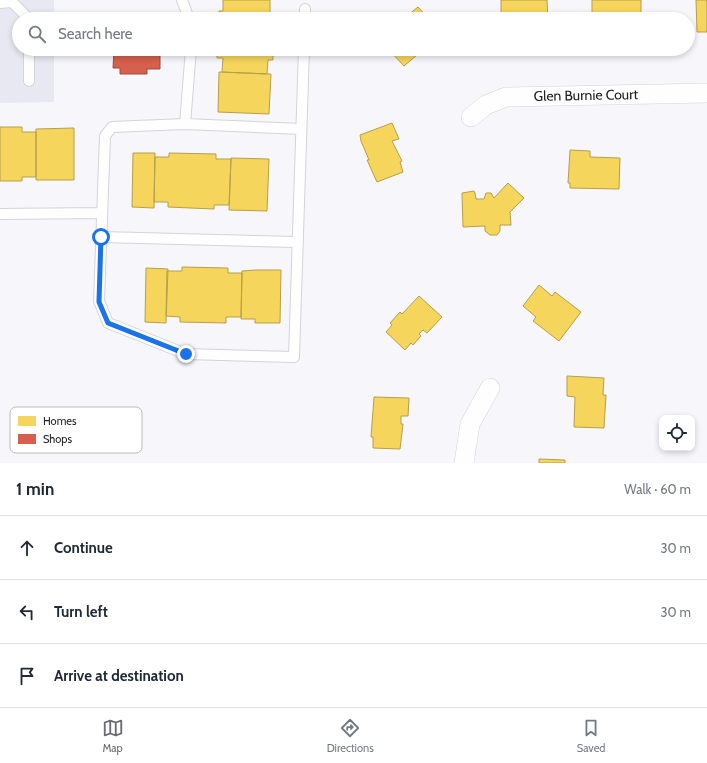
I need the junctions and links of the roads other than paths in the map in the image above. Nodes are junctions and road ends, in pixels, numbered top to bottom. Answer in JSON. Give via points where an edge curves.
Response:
{"nodes":[{"id":1,"x":182,"y":0,"type":"edge"},
{"id":2,"x":11,"y":1,"type":"edge"},
{"id":3,"x":0,"y":3,"type":"edge"},
{"id":4,"x":22,"y":12,"type":"edge"},
{"id":5,"x":186,"y":12,"type":"edge"},
{"id":6,"x":29,"y":56,"type":"edge"},
{"id":7,"x":191,"y":56,"type":"edge"},
{"id":8,"x":304,"y":56,"type":"edge"},
{"id":9,"x":29,"y":81,"type":"dead end"},
{"id":10,"x":707,"y":93,"type":"edge"},
{"id":11,"x":471,"y":117,"type":"dead end"},
{"id":12,"x":185,"y":124,"type":"junction"},
{"id":13,"x":301,"y":129,"type":"junction"},
{"id":14,"x":102,"y":212,"type":"junction"},
{"id":15,"x":0,"y":214,"type":"edge"},
{"id":16,"x":101,"y":237,"type":"junction"},
{"id":17,"x":298,"y":242,"type":"junction"},
{"id":18,"x":490,"y":388,"type":"dead end"},
{"id":19,"x":464,"y":463,"type":"edge"}],
"edges":[{"from":1,"to":5,"type":"lane"},
{"from":2,"to":3,"type":"lane"},
{"from":2,"to":4,"type":"lane"},
{"from":6,"to":9,"type":"lane"},
{"from":7,"to":12,"type":"lane"},
{"from":8,"to":13,"type":"lane"},
{"from":10,"to":11,"type":"street","name":"Glen Burnie Court","via":[[506,97],[486,105]]},
{"from":12,"to":13,"type":"lane"},
{"from":12,"to":14,"type":"lane","via":[[112,126],[105,136]]},
{"from":13,"to":17,"type":"lane"},
{"from":14,"to":15,"type":"lane"},
{"from":14,"to":16,"type":"lane"},
{"from":16,"to":17,"type":"lane"},
{"from":16,"to":17,"type":"lane","via":[[99,302],[108,323],[186,354],[294,357]]},
{"from":18,"to":19,"type":"street","via":[[470,424]]}]}
